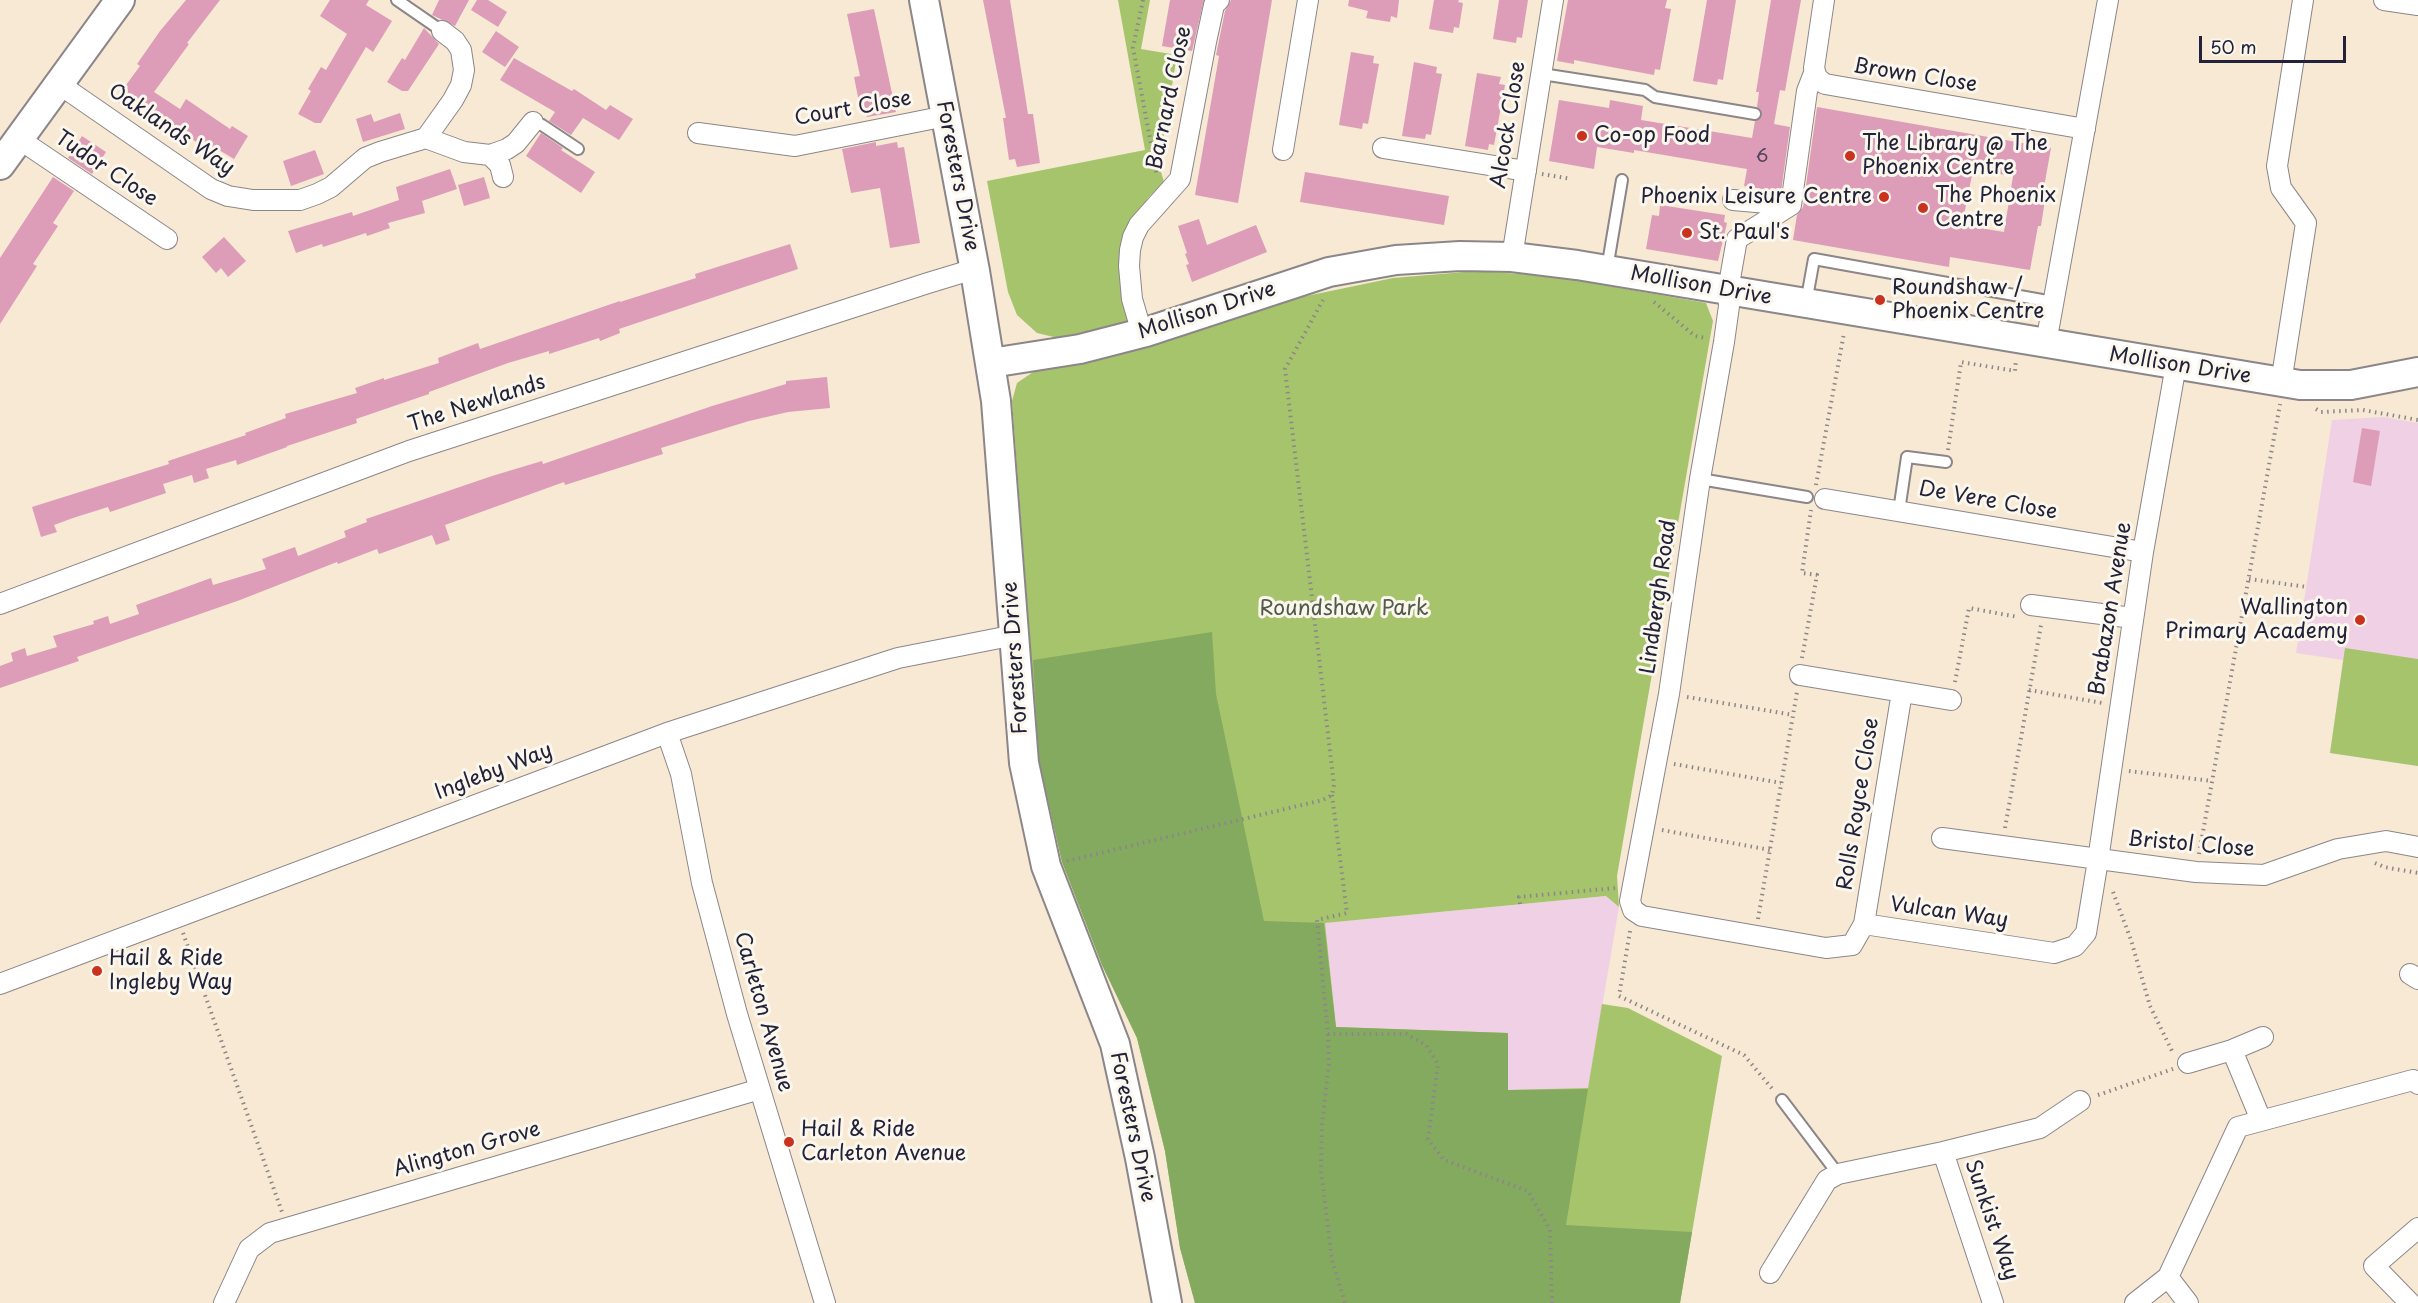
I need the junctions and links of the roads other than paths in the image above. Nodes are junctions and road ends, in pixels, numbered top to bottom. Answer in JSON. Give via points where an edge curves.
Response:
{"nodes":[{"id":1,"x":120,"y":0,"type":"edge"},
{"id":2,"x":397,"y":0,"type":"edge"},
{"id":3,"x":924,"y":0,"type":"edge"},
{"id":4,"x":1218,"y":0,"type":"edge"},
{"id":5,"x":1308,"y":0,"type":"edge"},
{"id":6,"x":1553,"y":0,"type":"edge"},
{"id":7,"x":1824,"y":0,"type":"edge"},
{"id":8,"x":2108,"y":0,"type":"edge"},
{"id":9,"x":2303,"y":0,"type":"edge"},
{"id":10,"x":2384,"y":0,"type":"edge"},
{"id":11,"x":2418,"y":5,"type":"edge"},
{"id":12,"x":442,"y":31,"type":"joint"},
{"id":13,"x":1814,"y":73,"type":"junction"},
{"id":14,"x":1542,"y":74,"type":"junction"},
{"id":15,"x":59,"y":84,"type":"junction"},
{"id":16,"x":1755,"y":114,"type":"dead end"},
{"id":17,"x":946,"y":116,"type":"junction"},
{"id":18,"x":533,"y":122,"type":"joint"},
{"id":19,"x":2085,"y":129,"type":"junction"},
{"id":20,"x":698,"y":133,"type":"dead end"},
{"id":21,"x":426,"y":138,"type":"junction"},
{"id":22,"x":19,"y":139,"type":"junction"},
{"id":23,"x":1383,"y":148,"type":"dead end"},
{"id":24,"x":578,"y":149,"type":"dead end"},
{"id":25,"x":1283,"y":150,"type":"dead end"},
{"id":26,"x":490,"y":154,"type":"junction"},
{"id":27,"x":0,"y":165,"type":"edge"},
{"id":28,"x":1526,"y":171,"type":"junction"},
{"id":29,"x":503,"y":177,"type":"dead end"},
{"id":30,"x":1622,"y":180,"type":"dead end"},
{"id":31,"x":1733,"y":200,"type":"dead end"},
{"id":32,"x":1791,"y":205,"type":"junction"},
{"id":33,"x":167,"y":239,"type":"dead end"},
{"id":34,"x":1512,"y":258,"type":"junction"},
{"id":35,"x":1606,"y":270,"type":"junction"},
{"id":36,"x":975,"y":271,"type":"junction"},
{"id":37,"x":1728,"y":290,"type":"junction"},
{"id":38,"x":2053,"y":302,"type":"junction"},
{"id":39,"x":1806,"y":304,"type":"junction"},
{"id":40,"x":1146,"y":332,"type":"junction"},
{"id":41,"x":2046,"y":344,"type":"junction"},
{"id":42,"x":991,"y":363,"type":"junction"},
{"id":43,"x":2176,"y":365,"type":"junction"},
{"id":44,"x":2418,"y":372,"type":"edge"},
{"id":45,"x":2281,"y":383,"type":"junction"},
{"id":46,"x":1946,"y":462,"type":"road end"},
{"id":47,"x":1700,"y":479,"type":"junction"},
{"id":48,"x":1815,"y":498,"type":"joint"},
{"id":49,"x":1899,"y":511,"type":"junction"},
{"id":50,"x":2143,"y":552,"type":"junction"},
{"id":51,"x":0,"y":604,"type":"edge"},
{"id":52,"x":2031,"y":615,"type":"road end"},
{"id":53,"x":2133,"y":618,"type":"junction"},
{"id":54,"x":1015,"y":635,"type":"junction"},
{"id":55,"x":1800,"y":675,"type":"road end"},
{"id":56,"x":1902,"y":692,"type":"junction"},
{"id":57,"x":1951,"y":700,"type":"road end"},
{"id":58,"x":667,"y":732,"type":"junction"},
{"id":59,"x":1942,"y":838,"type":"dead end"},
{"id":60,"x":2418,"y":847,"type":"edge"},
{"id":61,"x":2098,"y":860,"type":"junction"},
{"id":62,"x":1633,"y":910,"type":"joint"},
{"id":63,"x":1864,"y":924,"type":"junction"},
{"id":64,"x":0,"y":984,"type":"edge"},
{"id":65,"x":2263,"y":1036,"type":"dead end"},
{"id":66,"x":2232,"y":1050,"type":"junction"},
{"id":67,"x":2188,"y":1063,"type":"road end"},
{"id":68,"x":2416,"y":1076,"type":"edge"},
{"id":69,"x":760,"y":1089,"type":"junction"},
{"id":70,"x":1782,"y":1100,"type":"road end"},
{"id":71,"x":2080,"y":1101,"type":"road end"},
{"id":72,"x":2261,"y":1120,"type":"junction"},
{"id":73,"x":1943,"y":1152,"type":"junction"},
{"id":74,"x":1838,"y":1174,"type":"junction"},
{"id":75,"x":2418,"y":1228,"type":"edge"},
{"id":76,"x":1770,"y":1273,"type":"dead end"},
{"id":77,"x":2168,"y":1277,"type":"junction"},
{"id":78,"x":224,"y":1303,"type":"edge"},
{"id":79,"x":825,"y":1303,"type":"edge"},
{"id":80,"x":1167,"y":1303,"type":"edge"},
{"id":81,"x":1993,"y":1303,"type":"edge"},
{"id":82,"x":2135,"y":1303,"type":"edge"},
{"id":83,"x":2188,"y":1303,"type":"edge"},
{"id":84,"x":2410,"y":1303,"type":"edge"}],
"edges":[{"from":1,"to":15,"type":"main road"},
{"from":2,"to":12,"type":"lane"},
{"from":3,"to":17,"type":"main road","name":"Foresters Drive"},
{"from":4,"to":40,"type":"street","name":"Barnard Close","via":[[1206,42],[1183,170],[1174,187],[1139,225],[1130,250],[1132,299]]},
{"from":5,"to":25,"type":"street"},
{"from":6,"to":14,"type":"street","name":"Alcock Close"},
{"from":7,"to":13,"type":"street"},
{"from":8,"to":19,"type":"street"},
{"from":9,"to":45,"type":"street","via":[[2277,166],[2281,188],[2306,223]]},
{"from":10,"to":11,"type":"street"},
{"from":12,"to":21,"type":"street","via":[[461,50],[464,70],[453,100]]},
{"from":13,"to":19,"type":"street","name":"Brown Close","via":[[1820,82],[1833,87]]},
{"from":13,"to":32,"type":"street","via":[[1807,91]]},
{"from":14,"to":16,"type":"lane","via":[[1645,90],[1655,97]]},
{"from":14,"to":28,"type":"street","name":"Alcock Close"},
{"from":15,"to":21,"type":"street","name":"Oaklands Way","via":[[203,184],[228,196],[253,200],[300,200],[317,194],[365,158]]},
{"from":15,"to":22,"type":"main road"},
{"from":17,"to":20,"type":"street","name":"Court Close","via":[[795,146]]},
{"from":17,"to":36,"type":"main road","name":"Foresters Drive"},
{"from":18,"to":24,"type":"lane"},
{"from":18,"to":26,"type":"street","via":[[516,143]]},
{"from":19,"to":38,"type":"street"},
{"from":21,"to":26,"type":"street","via":[[464,152]]},
{"from":22,"to":27,"type":"main road"},
{"from":22,"to":33,"type":"street","name":"Tudor Close"},
{"from":23,"to":28,"type":"street"},
{"from":26,"to":29,"type":"street","via":[[500,165]]},
{"from":28,"to":34,"type":"street","name":"Alcock Close"},
{"from":30,"to":35,"type":"lane"},
{"from":31,"to":32,"type":"street"},
{"from":32,"to":37,"type":"street","name":"Lindbergh Road","via":[[1737,239]]},
{"from":34,"to":35,"type":"main road","name":"Mollison Drive"},
{"from":34,"to":40,"type":"main road","name":"Mollison Drive","via":[[1427,257],[1337,270]]},
{"from":35,"to":37,"type":"main road","name":"Mollison Drive"},
{"from":36,"to":42,"type":"main road","name":"Foresters Drive"},
{"from":36,"to":51,"type":"street","name":"The Newlands","via":[[409,451]]},
{"from":37,"to":39,"type":"main road","name":"Mollison Drive"},
{"from":37,"to":47,"type":"street","name":"Lindbergh Road","via":[[1724,342]]},
{"from":38,"to":39,"type":"lane","via":[[1814,259]]},
{"from":38,"to":41,"type":"street"},
{"from":39,"to":41,"type":"main road","name":"Mollison Drive"},
{"from":40,"to":42,"type":"main road","name":"Mollison Drive","via":[[1080,349]]},
{"from":41,"to":43,"type":"main road","name":"Mollison Drive"},
{"from":42,"to":54,"type":"main road","name":"Foresters Drive"},
{"from":43,"to":45,"type":"main road","name":"Mollison Drive"},
{"from":43,"to":50,"type":"street","name":"Brabazon Avenue"},
{"from":44,"to":45,"type":"main road","name":"Mollison Drive","via":[[2351,385]]},
{"from":46,"to":49,"type":"lane","via":[[1907,457]]},
{"from":47,"to":48,"type":"lane"},
{"from":47,"to":62,"type":"street","name":"Lindbergh Road","via":[[1669,694],[1630,901]]},
{"from":48,"to":49,"type":"street","name":"De Vere Close"},
{"from":49,"to":50,"type":"street","name":"De Vere Close"},
{"from":50,"to":53,"type":"street","name":"Brabazon Avenue"},
{"from":52,"to":53,"type":"street"},
{"from":53,"to":61,"type":"street","name":"Brabazon Avenue"},
{"from":54,"to":58,"type":"street","name":"Ingleby Way","via":[[898,658]]},
{"from":54,"to":80,"type":"main road","name":"Foresters Drive","via":[[1024,763],[1046,866],[1115,1044]]},
{"from":55,"to":56,"type":"street","name":"Rolls Royce Close"},
{"from":56,"to":57,"type":"street","name":"Rolls Royce Close"},
{"from":56,"to":63,"type":"street","name":"Rolls Royce Close"},
{"from":58,"to":64,"type":"street","name":"Ingleby Way"},
{"from":58,"to":69,"type":"street","name":"Carleton Avenue","via":[[681,774],[702,883]]},
{"from":59,"to":61,"type":"street","name":"Bristol Close"},
{"from":60,"to":61,"type":"street","name":"Bristol Close","via":[[2386,841],[2338,849],[2264,875],[2196,872]]},
{"from":61,"to":63,"type":"street","name":"Vulcan Way","via":[[2086,933],[2074,946],[2054,952]]},
{"from":62,"to":63,"type":"street","name":"Vulcan Way","via":[[1642,916],[1826,948],[1852,945]]},
{"from":65,"to":66,"type":"street"},
{"from":66,"to":67,"type":"street"},
{"from":66,"to":72,"type":"street"},
{"from":68,"to":72,"type":"street"},
{"from":69,"to":78,"type":"street","name":"Alington Grove","via":[[270,1233],[249,1249]]},
{"from":69,"to":79,"type":"street","name":"Carleton Avenue"},
{"from":70,"to":74,"type":"lane"},
{"from":71,"to":73,"type":"street","name":"Sunkist Way","via":[[2040,1128]]},
{"from":72,"to":77,"type":"street","via":[[2238,1127]]},
{"from":73,"to":74,"type":"street","name":"Sunkist Way"},
{"from":73,"to":81,"type":"street","name":"Sunkist Way"},
{"from":74,"to":76,"type":"street","via":[[1827,1180]]},
{"from":75,"to":84,"type":"street","via":[[2374,1266]]},
{"from":77,"to":82,"type":"street"},
{"from":77,"to":83,"type":"street"}]}
